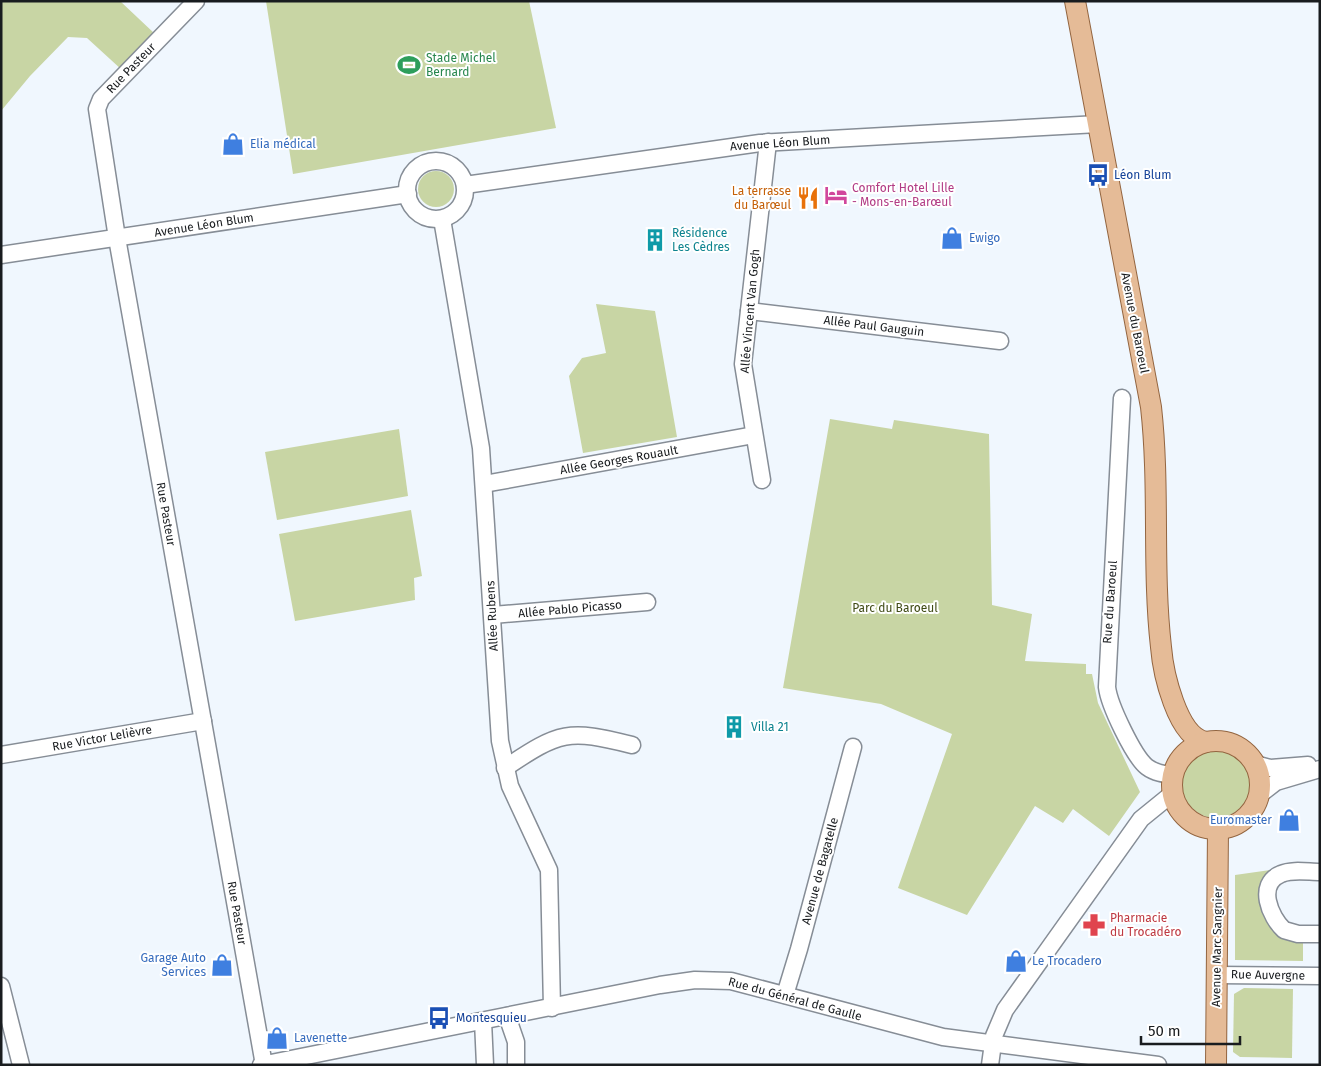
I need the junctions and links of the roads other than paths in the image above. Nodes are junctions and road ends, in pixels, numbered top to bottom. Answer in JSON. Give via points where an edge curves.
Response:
{"nodes":[{"id":1,"x":196,"y":1,"type":"edge"},
{"id":2,"x":1075,"y":1,"type":"edge"},
{"id":3,"x":1098,"y":124,"type":"junction"},
{"id":4,"x":768,"y":142,"type":"junction"},
{"id":5,"x":466,"y":185,"type":"junction"},
{"id":6,"x":408,"y":194,"type":"junction"},
{"id":7,"x":442,"y":219,"type":"junction"},
{"id":8,"x":117,"y":238,"type":"junction"},
{"id":9,"x":1,"y":255,"type":"edge"},
{"id":10,"x":748,"y":311,"type":"junction"},
{"id":11,"x":1000,"y":341,"type":"dead end"},
{"id":12,"x":1122,"y":398,"type":"dead end"},
{"id":13,"x":754,"y":435,"type":"junction"},
{"id":14,"x":762,"y":480,"type":"dead end"},
{"id":15,"x":484,"y":484,"type":"junction"},
{"id":16,"x":648,"y":602,"type":"dead end"},
{"id":17,"x":493,"y":615,"type":"junction"},
{"id":18,"x":1161,"y":648,"type":"junction"},
{"id":19,"x":203,"y":721,"type":"junction"},
{"id":20,"x":1206,"y":742,"type":"junction"},
{"id":21,"x":632,"y":745,"type":"dead end"},
{"id":22,"x":853,"y":747,"type":"dead end"},
{"id":23,"x":1,"y":755,"type":"edge"},
{"id":24,"x":1182,"y":757,"type":"junction"},
{"id":25,"x":1255,"y":764,"type":"junction"},
{"id":26,"x":1320,"y":764,"type":"edge"},
{"id":27,"x":505,"y":768,"type":"junction"},
{"id":28,"x":1320,"y":769,"type":"edge"},
{"id":29,"x":1173,"y":784,"type":"junction"},
{"id":30,"x":1259,"y":795,"type":"junction"},
{"id":31,"x":1218,"y":829,"type":"junction"},
{"id":32,"x":1320,"y":872,"type":"edge"},
{"id":33,"x":1320,"y":934,"type":"edge"},
{"id":34,"x":1217,"y":975,"type":"junction"},
{"id":35,"x":1320,"y":976,"type":"edge"},
{"id":36,"x":1,"y":986,"type":"edge"},
{"id":37,"x":785,"y":995,"type":"junction"},
{"id":38,"x":552,"y":1008,"type":"junction"},
{"id":39,"x":506,"y":1016,"type":"junction"},
{"id":40,"x":483,"y":1021,"type":"junction"},
{"id":41,"x":992,"y":1044,"type":"junction"},
{"id":42,"x":263,"y":1064,"type":"edge"},
{"id":43,"x":21,"y":1065,"type":"edge"},
{"id":44,"x":485,"y":1065,"type":"edge"},
{"id":45,"x":516,"y":1065,"type":"edge"},
{"id":46,"x":990,"y":1065,"type":"edge"},
{"id":47,"x":1158,"y":1065,"type":"edge"},
{"id":48,"x":1216,"y":1065,"type":"edge"}],
"edges":[{"from":1,"to":8,"type":"street","name":"Rue Pasteur","via":[[98,104]]},
{"from":2,"to":3,"type":"main road","name":"Avenue du Baroeul"},
{"from":3,"to":4,"type":"street","name":"Avenue Léon Blum"},
{"from":3,"to":18,"type":"main road","name":"Avenue du Baroeul","via":[[1151,407]]},
{"from":4,"to":5,"type":"street","name":"Avenue Léon Blum"},
{"from":4,"to":10,"type":"street","name":"Allée Vincent Van Gogh"},
{"from":5,"to":6,"type":"street","via":[[454,166],[432,161],[413,173],[408,183]]},
{"from":5,"to":7,"type":"street","via":[[460,207]]},
{"from":6,"to":7,"type":"street","via":[[411,205],[419,214]]},
{"from":6,"to":8,"type":"street","name":"Avenue Léon Blum"},
{"from":7,"to":15,"type":"street","name":"Allée Rubens","via":[[478,422]]},
{"from":8,"to":9,"type":"street","name":"Avenue Léon Blum"},
{"from":8,"to":19,"type":"street","name":"Rue Pasteur"},
{"from":10,"to":11,"type":"street","name":"Allée Paul Gauguin"},
{"from":10,"to":13,"type":"street","name":"Allée Vincent Van Gogh","via":[[743,369]]},
{"from":12,"to":29,"type":"street","name":"Rue du Baroeul","via":[[1106,687],[1113,710],[1141,761]]},
{"from":13,"to":14,"type":"street","name":"Allée Vincent Van Gogh"},
{"from":13,"to":15,"type":"street","name":"Allée Georges Rouault"},
{"from":15,"to":17,"type":"street","name":"Allée Rubens"},
{"from":16,"to":17,"type":"street","name":"Allée Pablo Picasso"},
{"from":17,"to":27,"type":"street","name":"Allée Rubens","via":[[496,713]]},
{"from":18,"to":20,"type":"main road","name":"Avenue du Baroeul","via":[[1169,685],[1182,721],[1192,736]]},
{"from":18,"to":24,"type":"main road","name":"Avenue du Baroeul","via":[[1162,700]]},
{"from":19,"to":23,"type":"street","name":"Rue Victor Lelièvre"},
{"from":19,"to":42,"type":"street","name":"Rue Pasteur"},
{"from":20,"to":24,"type":"main road","via":[[1190,749]]},
{"from":20,"to":25,"type":"main road","via":[[1234,745]]},
{"from":21,"to":27,"type":"street","via":[[595,736],[566,736],[538,745]]},
{"from":22,"to":37,"type":"street","name":"Avenue de Bagatelle"},
{"from":24,"to":29,"type":"main road"},
{"from":25,"to":26,"type":"street","via":[[1270,768]]},
{"from":25,"to":30,"type":"main road","via":[[1260,779]]},
{"from":27,"to":38,"type":"street","name":"Allée Rubens","via":[[549,870]]},
{"from":28,"to":30,"type":"street","via":[[1276,782]]},
{"from":29,"to":31,"type":"main road","via":[[1177,805],[1189,819],[1200,826]]},
{"from":29,"to":41,"type":"street","via":[[1141,818],[1002,1014]]},
{"from":30,"to":31,"type":"main road","via":[[1244,819]]},
{"from":31,"to":34,"type":"main road","name":"Avenue Marc Sangnier"},
{"from":32,"to":33,"type":"street","via":[[1282,873],[1273,880],[1267,895],[1273,914],[1284,930]]},
{"from":34,"to":35,"type":"street","name":"Rue Auvergne"},
{"from":34,"to":48,"type":"main road","name":"Avenue Marc Sangnier"},
{"from":36,"to":43,"type":"street"},
{"from":37,"to":38,"type":"street","name":"Rue du Général de Gaulle","via":[[731,982],[695,980]]},
{"from":37,"to":41,"type":"street","name":"Rue du Général de Gaulle","via":[[922,1033]]},
{"from":38,"to":39,"type":"street","name":"Rue du Général de Gaulle"},
{"from":39,"to":40,"type":"street","name":"Rue du Général de Gaulle"},
{"from":39,"to":45,"type":"street","via":[[516,1042]]},
{"from":40,"to":42,"type":"street","name":"Rue du Général de Gaulle"},
{"from":40,"to":44,"type":"street"},
{"from":41,"to":46,"type":"street"},
{"from":41,"to":47,"type":"street","name":"Rue du Général de Gaulle"}]}
